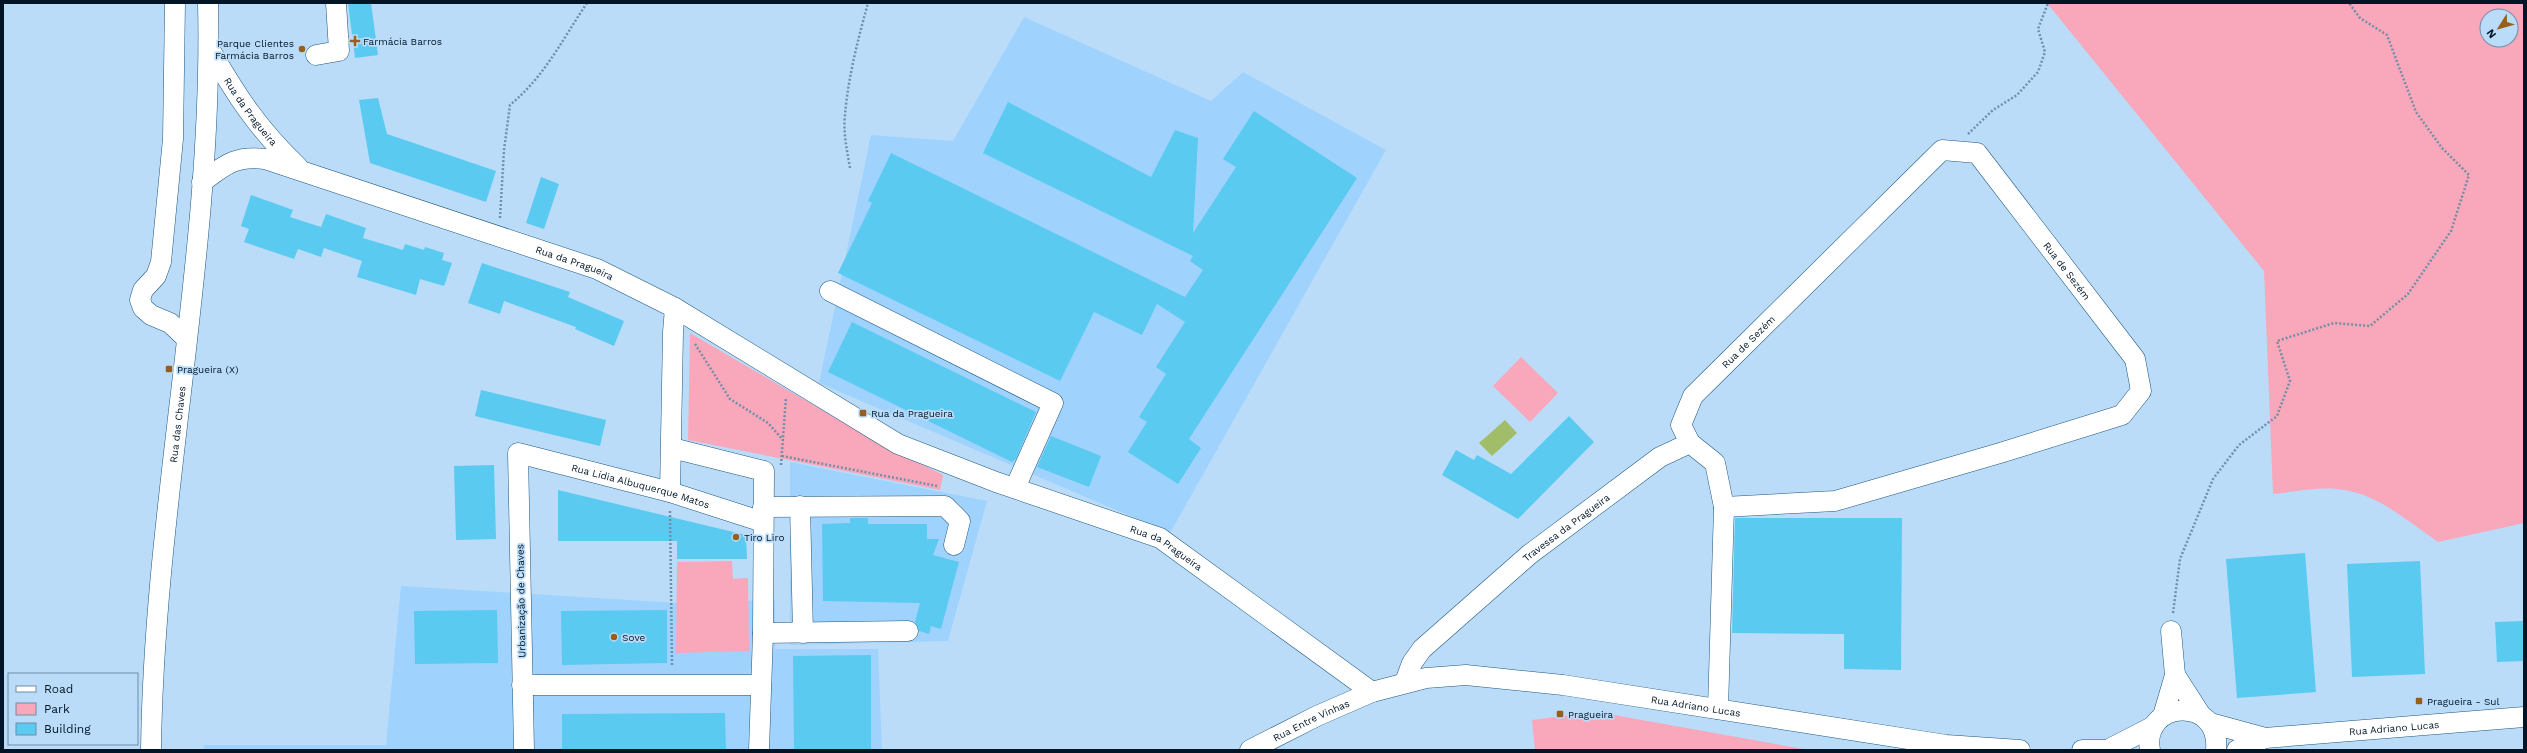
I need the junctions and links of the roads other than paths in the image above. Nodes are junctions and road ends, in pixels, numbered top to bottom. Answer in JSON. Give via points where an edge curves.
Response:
{"nodes":[{"id":1,"x":175,"y":3,"type":"edge"},
{"id":2,"x":208,"y":3,"type":"edge"},
{"id":3,"x":336,"y":3,"type":"edge"},
{"id":4,"x":209,"y":48,"type":"junction"},
{"id":5,"x":316,"y":55,"type":"dead end"},
{"id":6,"x":301,"y":169,"type":"junction"},
{"id":7,"x":202,"y":182,"type":"junction"},
{"id":8,"x":830,"y":291,"type":"dead end"},
{"id":9,"x":675,"y":308,"type":"junction"},
{"id":10,"x":186,"y":338,"type":"junction"},
{"id":11,"x":1690,"y":443,"type":"junction"},
{"id":12,"x":672,"y":448,"type":"junction"},
{"id":13,"x":518,"y":453,"type":"joint"},
{"id":14,"x":1015,"y":488,"type":"junction"},
{"id":15,"x":670,"y":492,"type":"junction"},
{"id":16,"x":800,"y":506,"type":"junction"},
{"id":17,"x":1724,"y":507,"type":"junction"},
{"id":18,"x":763,"y":514,"type":"junction"},
{"id":19,"x":954,"y":545,"type":"dead end"},
{"id":20,"x":908,"y":631,"type":"dead end"},
{"id":21,"x":2171,"y":631,"type":"road end"},
{"id":22,"x":803,"y":632,"type":"junction"},
{"id":23,"x":764,"y":633,"type":"junction"},
{"id":24,"x":2175,"y":675,"type":"junction"},
{"id":25,"x":1405,"y":682,"type":"junction"},
{"id":26,"x":760,"y":685,"type":"junction"},
{"id":27,"x":522,"y":686,"type":"junction"},
{"id":28,"x":1372,"y":692,"type":"junction"},
{"id":29,"x":1718,"y":709,"type":"junction"},
{"id":30,"x":2524,"y":717,"type":"edge"},
{"id":31,"x":2205,"y":719,"type":"junction"},
{"id":32,"x":2158,"y":721,"type":"junction"},
{"id":33,"x":2265,"y":738,"type":"junction"},
{"id":34,"x":2114,"y":749,"type":"edge"},
{"id":35,"x":151,"y":750,"type":"edge"},
{"id":36,"x":524,"y":750,"type":"edge"},
{"id":37,"x":759,"y":750,"type":"edge"},
{"id":38,"x":1250,"y":750,"type":"edge"},
{"id":39,"x":2020,"y":750,"type":"edge"},
{"id":40,"x":2082,"y":750,"type":"edge"},
{"id":41,"x":2150,"y":750,"type":"edge"},
{"id":42,"x":2216,"y":750,"type":"edge"},
{"id":43,"x":2237,"y":750,"type":"edge"}],
"edges":[{"from":1,"to":10,"type":"street","via":[[173,139],[161,262],[156,276],[143,290],[140,300],[143,308],[151,315],[170,323]]},
{"from":2,"to":4,"type":"street","name":"Rua das Chaves"},
{"from":3,"to":5,"type":"street","via":[[340,51]]},
{"from":4,"to":6,"type":"street","name":"Rua da Pragueira","via":[[248,113],[264,134]]},
{"from":4,"to":7,"type":"street","name":"Rua das Chaves"},
{"from":6,"to":7,"type":"street","name":"Rua da Pragueira","via":[[249,157],[237,159]]},
{"from":6,"to":9,"type":"street","name":"Rua da Pragueira","via":[[597,269]]},
{"from":7,"to":10,"type":"street","name":"Rua das Chaves"},
{"from":8,"to":14,"type":"street","via":[[1053,403]]},
{"from":9,"to":12,"type":"street","via":[[672,332]]},
{"from":9,"to":14,"type":"street","name":"Rua da Pragueira","via":[[898,444]]},
{"from":10,"to":35,"type":"street","name":"Rua das Chaves","via":[[158,597]]},
{"from":11,"to":17,"type":"street","via":[[1715,463]]},
{"from":11,"to":17,"type":"street","name":"Rua de Sezém","via":[[1681,425],[1693,396],[1942,150],[1977,153],[2135,359],[2141,391],[2122,414],[1835,501]]},
{"from":11,"to":25,"type":"street","name":"Travessa da Pragueira","via":[[1660,457],[1530,554],[1422,649],[1412,663]]},
{"from":12,"to":15,"type":"street"},
{"from":12,"to":18,"type":"street","via":[[764,471]]},
{"from":13,"to":15,"type":"street","name":"Rua Lídia Albuquerque Matos"},
{"from":13,"to":27,"type":"street","name":"Urbanização de Chaves"},
{"from":14,"to":28,"type":"street","name":"Rua da Pragueira","via":[[1160,538]]},
{"from":15,"to":18,"type":"street","name":"Rua Lídia Albuquerque Matos"},
{"from":16,"to":18,"type":"street","name":"Rua Lídia Albuquerque Matos"},
{"from":16,"to":19,"type":"street","name":"Rua Lídia Albuquerque Matos","via":[[945,506],[960,522]]},
{"from":16,"to":22,"type":"street"},
{"from":17,"to":29,"type":"street"},
{"from":18,"to":23,"type":"street"},
{"from":20,"to":22,"type":"street"},
{"from":21,"to":24,"type":"street"},
{"from":22,"to":23,"type":"street"},
{"from":23,"to":26,"type":"street"},
{"from":24,"to":31,"type":"street"},
{"from":24,"to":32,"type":"street"},
{"from":25,"to":28,"type":"street","name":"Rua Adriano Lucas"},
{"from":25,"to":29,"type":"street","name":"Rua Adriano Lucas","via":[[1466,675],[1514,679]]},
{"from":26,"to":27,"type":"street"},
{"from":26,"to":37,"type":"street"},
{"from":27,"to":36,"type":"street","name":"Urbanização de Chaves"},
{"from":28,"to":38,"type":"street","name":"Rua Entre Vinhas","via":[[1316,716]]},
{"from":29,"to":39,"type":"street","name":"Rua Adriano Lucas","via":[[1946,744]]},
{"from":30,"to":33,"type":"street","name":"Rua Adriano Lucas"},
{"from":31,"to":32,"type":"street","name":"Rua Adriano Lucas","via":[[2181,710]]},
{"from":31,"to":33,"type":"street","name":"Rua Adriano Lucas"},
{"from":31,"to":42,"type":"street","via":[[2215,732]]},
{"from":32,"to":34,"type":"street"},
{"from":32,"to":41,"type":"street","via":[[2150,736]]},
{"from":33,"to":43,"type":"street","name":"Rua Adriano Lucas"},
{"from":34,"to":40,"type":"street"}]}
